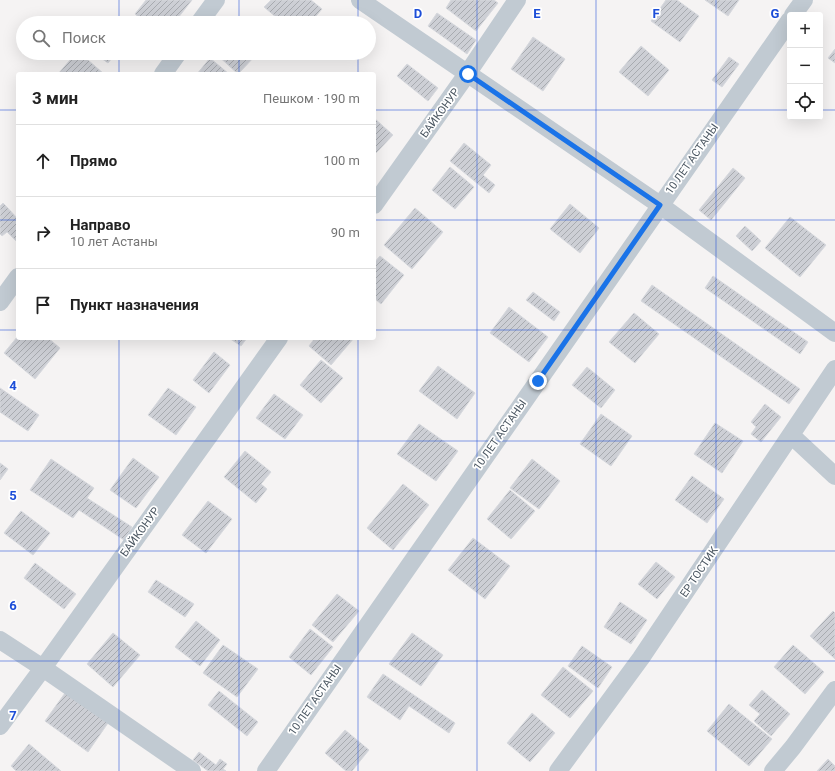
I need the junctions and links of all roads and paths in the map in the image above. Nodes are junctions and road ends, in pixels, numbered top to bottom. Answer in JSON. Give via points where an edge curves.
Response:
{"nodes":[{"id":1,"x":216,"y":0,"type":"edge"},
{"id":2,"x":360,"y":0,"type":"edge"},
{"id":3,"x":517,"y":0,"type":"edge"},
{"id":4,"x":804,"y":0,"type":"edge"},
{"id":5,"x":795,"y":12,"type":"edge"},
{"id":6,"x":204,"y":16,"type":"edge"},
{"id":7,"x":787,"y":24,"type":"edge"},
{"id":8,"x":173,"y":60,"type":"edge"},
{"id":9,"x":164,"y":72,"type":"edge"},
{"id":10,"x":468,"y":74,"type":"junction"},
{"id":11,"x":376,"y":202,"type":"edge"},
{"id":12,"x":660,"y":205,"type":"junction"},
{"id":13,"x":16,"y":280,"type":"edge"},
{"id":14,"x":0,"y":302,"type":"edge"},
{"id":15,"x":835,"y":333,"type":"edge"},
{"id":16,"x":278,"y":340,"type":"edge"},
{"id":17,"x":835,"y":369,"type":"edge"},
{"id":18,"x":791,"y":435,"type":"junction"},
{"id":19,"x":835,"y":476,"type":"edge"},
{"id":20,"x":0,"y":640,"type":"edge"},
{"id":21,"x":43,"y":668,"type":"junction"},
{"id":22,"x":835,"y":690,"type":"edge"},
{"id":23,"x":0,"y":726,"type":"edge"},
{"id":24,"x":192,"y":771,"type":"edge"},
{"id":25,"x":266,"y":771,"type":"edge"},
{"id":26,"x":558,"y":771,"type":"edge"},
{"id":27,"x":773,"y":771,"type":"edge"}],
"edges":[{"from":1,"to":6,"type":"street"},
{"from":2,"to":10,"type":"street"},
{"from":3,"to":10,"type":"street","name":"БАЙКОНУР"},
{"from":4,"to":5,"type":"street"},
{"from":7,"to":12,"type":"street","name":"10 ЛЕТ АСТАНЫ"},
{"from":8,"to":9,"type":"street"},
{"from":10,"to":11,"type":"street","name":"БАЙКОНУР"},
{"from":10,"to":12,"type":"street"},
{"from":12,"to":15,"type":"street"},
{"from":12,"to":25,"type":"street","name":"10 ЛЕТ АСТАНЫ"},
{"from":13,"to":14,"type":"street"},
{"from":16,"to":21,"type":"street","name":"БАЙКОНУР"},
{"from":17,"to":18,"type":"street","name":"ЕР ТОСТИК"},
{"from":18,"to":19,"type":"street"},
{"from":18,"to":26,"type":"street","name":"ЕР ТОСТИК","via":[[641,658]]},
{"from":20,"to":21,"type":"street"},
{"from":21,"to":23,"type":"street","name":"БАЙКОНУР"},
{"from":21,"to":24,"type":"street"},
{"from":22,"to":27,"type":"street"}]}
